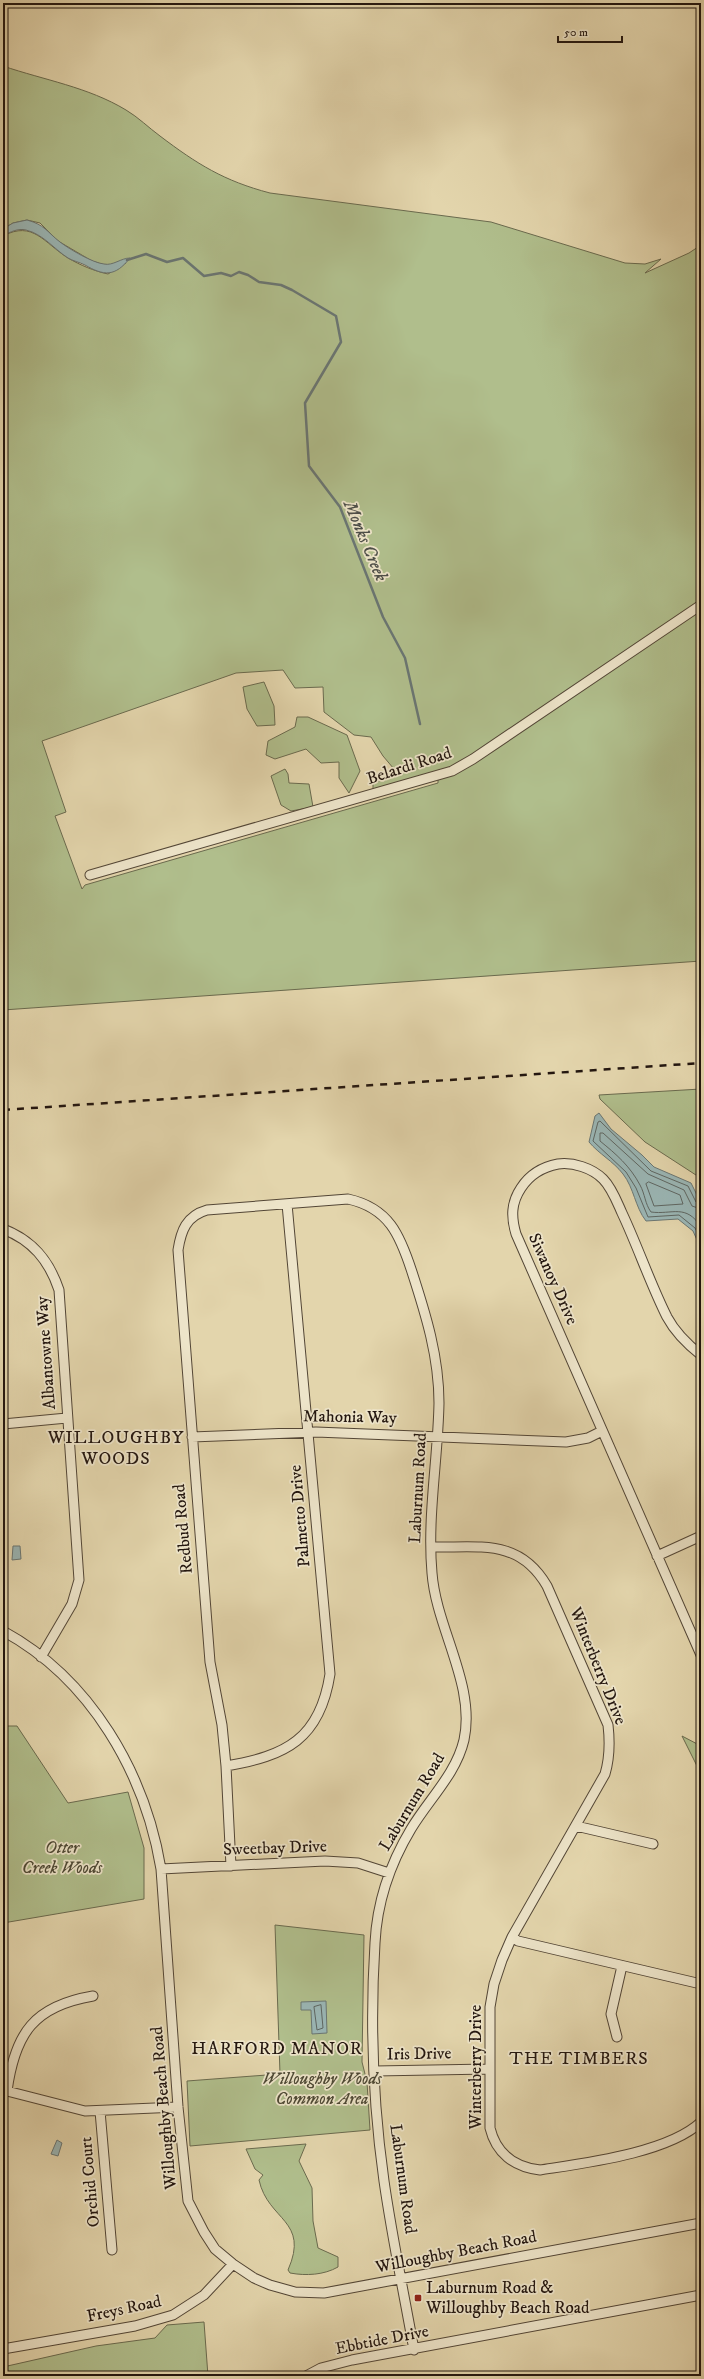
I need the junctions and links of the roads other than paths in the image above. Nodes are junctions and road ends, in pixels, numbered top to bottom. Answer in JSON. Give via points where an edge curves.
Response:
{"nodes":[{"id":1,"x":701,"y":605,"type":"edge"},
{"id":2,"x":90,"y":875,"type":"dead end"},
{"id":3,"x":287,"y":1204,"type":"junction"},
{"id":4,"x":3,"y":1230,"type":"edge"},
{"id":5,"x":701,"y":1355,"type":"edge"},
{"id":6,"x":67,"y":1418,"type":"junction"},
{"id":7,"x":3,"y":1424,"type":"edge"},
{"id":8,"x":602,"y":1431,"type":"junction"},
{"id":9,"x":308,"y":1432,"type":"junction"},
{"id":10,"x":436,"y":1436,"type":"junction"},
{"id":11,"x":192,"y":1438,"type":"junction"},
{"id":12,"x":701,"y":1536,"type":"edge"},
{"id":13,"x":431,"y":1547,"type":"junction"},
{"id":14,"x":657,"y":1556,"type":"junction"},
{"id":15,"x":3,"y":1631,"type":"edge"},
{"id":16,"x":701,"y":1655,"type":"edge"},
{"id":17,"x":41,"y":1658,"type":"junction"},
{"id":18,"x":226,"y":1766,"type":"junction"},
{"id":19,"x":576,"y":1826,"type":"junction"},
{"id":20,"x":653,"y":1844,"type":"dead end"},
{"id":21,"x":231,"y":1866,"type":"junction"},
{"id":22,"x":161,"y":1869,"type":"junction"},
{"id":23,"x":389,"y":1873,"type":"junction"},
{"id":24,"x":512,"y":1937,"type":"junction"},
{"id":25,"x":622,"y":1966,"type":"junction"},
{"id":26,"x":701,"y":1984,"type":"edge"},
{"id":27,"x":93,"y":1996,"type":"dead end"},
{"id":28,"x":617,"y":2037,"type":"dead end"},
{"id":29,"x":489,"y":2069,"type":"junction"},
{"id":30,"x":375,"y":2071,"type":"junction"},
{"id":31,"x":5,"y":2090,"type":"edge"},
{"id":32,"x":178,"y":2107,"type":"junction"},
{"id":33,"x":100,"y":2112,"type":"junction"},
{"id":34,"x":701,"y":2122,"type":"edge"},
{"id":35,"x":701,"y":2223,"type":"edge"},
{"id":36,"x":112,"y":2250,"type":"dead end"},
{"id":37,"x":232,"y":2264,"type":"junction"},
{"id":38,"x":402,"y":2279,"type":"junction"},
{"id":39,"x":701,"y":2295,"type":"edge"},
{"id":40,"x":3,"y":2349,"type":"edge"},
{"id":41,"x":414,"y":2350,"type":"junction"},
{"id":42,"x":306,"y":2376,"type":"edge"}],
"edges":[{"from":1,"to":2,"type":"street","name":"Belardi Road","via":[[473,760],[452,771]]},
{"from":3,"to":9,"type":"street","name":"Palmetto Drive"},
{"from":3,"to":10,"type":"street","name":"Laburnum Road","via":[[348,1199],[363,1202],[376,1209],[390,1223],[408,1260],[434,1344],[439,1404]]},
{"from":3,"to":11,"type":"street","name":"Redbud Road","via":[[207,1210],[190,1218],[183,1230],[178,1250]]},
{"from":4,"to":6,"type":"street","name":"Albantowne Way","via":[[21,1237],[42,1255],[51,1268],[57,1284]]},
{"from":5,"to":8,"type":"street","name":"Siwanoy Drive","via":[[677,1332],[667,1317],[622,1213],[604,1179],[593,1171],[569,1164],[548,1166],[535,1172],[517,1194],[512,1220]]},
{"from":6,"to":7,"type":"street"},
{"from":6,"to":17,"type":"street","name":"Albantowne Way","via":[[79,1580],[72,1604]]},
{"from":8,"to":10,"type":"street","name":"Mahonia Way","via":[[588,1438],[566,1442]]},
{"from":8,"to":14,"type":"street","name":"Siwanoy Drive"},
{"from":9,"to":10,"type":"street","name":"Mahonia Way"},
{"from":9,"to":11,"type":"street","name":"Mahonia Way"},
{"from":9,"to":18,"type":"street","name":"Palmetto Drive","via":[[330,1674],[328,1689],[314,1723],[291,1746],[259,1761]]},
{"from":10,"to":13,"type":"street","name":"Laburnum Road"},
{"from":11,"to":18,"type":"street","name":"Redbud Road","via":[[210,1662],[222,1725]]},
{"from":12,"to":14,"type":"street"},
{"from":13,"to":19,"type":"street","name":"Winterberry Drive","via":[[505,1550],[530,1563],[547,1586],[608,1725],[610,1739],[609,1760],[604,1774]]},
{"from":13,"to":23,"type":"street","name":"Laburnum Road","via":[[432,1576],[440,1615],[465,1703],[464,1738],[451,1771],[412,1828]]},
{"from":14,"to":16,"type":"street","name":"Siwanoy Drive"},
{"from":15,"to":17,"type":"street","name":"Willoughby Beach Road"},
{"from":17,"to":22,"type":"street","name":"Willoughby Beach Road","via":[[72,1684],[93,1709],[123,1754],[138,1784],[157,1844]]},
{"from":18,"to":21,"type":"street","name":"Redbud Road"},
{"from":19,"to":20,"type":"street"},
{"from":19,"to":24,"type":"street","name":"Winterberry Drive"},
{"from":21,"to":22,"type":"street","name":"Sweetbay Drive"},
{"from":21,"to":23,"type":"street","name":"Sweetbay Drive","via":[[343,1861]]},
{"from":22,"to":32,"type":"street","name":"Willoughby Beach Road"},
{"from":23,"to":30,"type":"street","name":"Laburnum Road","via":[[377,1917],[374,1946]]},
{"from":24,"to":25,"type":"street","via":[[518,1941]]},
{"from":24,"to":29,"type":"street","name":"Winterberry Drive","via":[[493,1992],[489,2029]]},
{"from":25,"to":26,"type":"street"},
{"from":25,"to":28,"type":"street","via":[[611,2014]]},
{"from":27,"to":31,"type":"street","via":[[68,2000],[29,2026],[14,2053]]},
{"from":29,"to":30,"type":"street","name":"Iris Drive"},
{"from":29,"to":34,"type":"street","name":"Winterberry Drive","via":[[490,2128],[493,2141],[508,2159],[529,2169],[554,2168],[658,2147],[679,2138]]},
{"from":30,"to":38,"type":"street","name":"Laburnum Road","via":[[384,2181]]},
{"from":31,"to":33,"type":"street","via":[[85,2111]]},
{"from":32,"to":33,"type":"street"},
{"from":32,"to":37,"type":"street","name":"Willoughby Beach Road","via":[[188,2201],[215,2249]]},
{"from":33,"to":36,"type":"street","name":"Orchid Court"},
{"from":35,"to":38,"type":"street","name":"Willoughby Beach Road"},
{"from":37,"to":38,"type":"street","name":"Willoughby Beach Road","via":[[254,2278],[295,2292],[324,2293]]},
{"from":37,"to":40,"type":"street","name":"Freys Road","via":[[204,2295],[173,2315],[135,2326]]},
{"from":38,"to":41,"type":"street","name":"Laburnum Road"},
{"from":39,"to":41,"type":"street","name":"Ebbtide Drive"},
{"from":41,"to":42,"type":"street","name":"Ebbtide Drive","via":[[321,2368]]}]}
